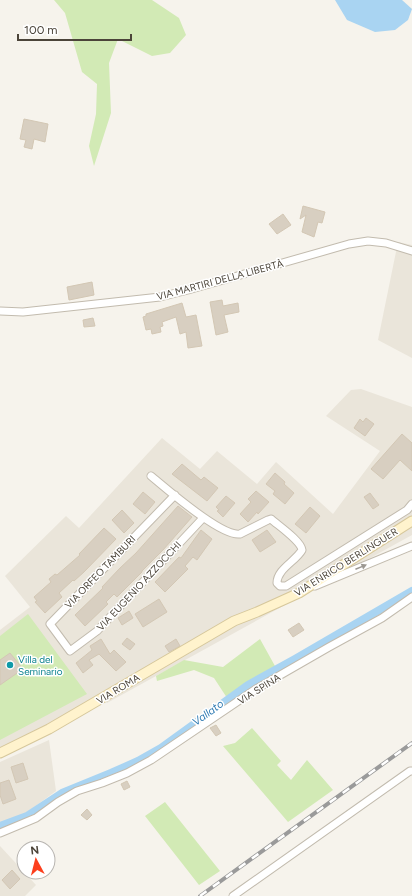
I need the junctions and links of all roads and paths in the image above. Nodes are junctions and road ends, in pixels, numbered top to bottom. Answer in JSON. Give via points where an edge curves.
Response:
{"nodes":[{"id":1,"x":412,"y":251,"type":"edge"},
{"id":2,"x":0,"y":311,"type":"edge"},
{"id":3,"x":151,"y":476,"type":"dead end"},
{"id":4,"x":174,"y":495,"type":"junction"},
{"id":5,"x":412,"y":504,"type":"edge"},
{"id":6,"x":203,"y":518,"type":"junction"},
{"id":7,"x":412,"y":521,"type":"edge"},
{"id":8,"x":412,"y":546,"type":"edge"},
{"id":9,"x":299,"y":593,"type":"junction"},
{"id":10,"x":412,"y":597,"type":"edge"},
{"id":11,"x":234,"y":621,"type":"joint"},
{"id":12,"x":70,"y":651,"type":"joint"},
{"id":13,"x":0,"y":754,"type":"edge"},
{"id":14,"x":412,"y":771,"type":"edge"},
{"id":15,"x":0,"y":833,"type":"edge"},
{"id":16,"x":233,"y":896,"type":"edge"}],
"edges":[{"from":1,"to":2,"type":"street","name":"VIA MARTIRI DELLA LIBERTÀ","via":[[386,243],[368,241],[349,244],[160,297],[23,312]]},
{"from":3,"to":4,"type":"street"},
{"from":4,"to":6,"type":"street"},
{"from":4,"to":12,"type":"street","name":"VIA ORFEO TAMBURI","via":[[50,624]]},
{"from":5,"to":6,"type":"street","via":[[407,510],[286,586],[277,583],[278,576],[302,550],[300,545],[271,520],[235,535]]},
{"from":6,"to":12,"type":"street","name":"VIA EUGENIO AZZOCCHI","via":[[96,631]]},
{"from":7,"to":9,"type":"main road","name":"VIA ENRICO BERLINGUER"},
{"from":9,"to":8,"type":"street","one_way":true},
{"from":9,"to":11,"type":"main road","name":"VIA ENRICO BERLINGUER"},
{"from":10,"to":15,"type":"street","name":"VIA SPINA","via":[[382,618],[256,689],[151,760],[102,783],[78,791],[36,818]]},
{"from":11,"to":13,"type":"main road","name":"VIA ROMA"},
{"from":14,"to":16,"type":"street"}]}
